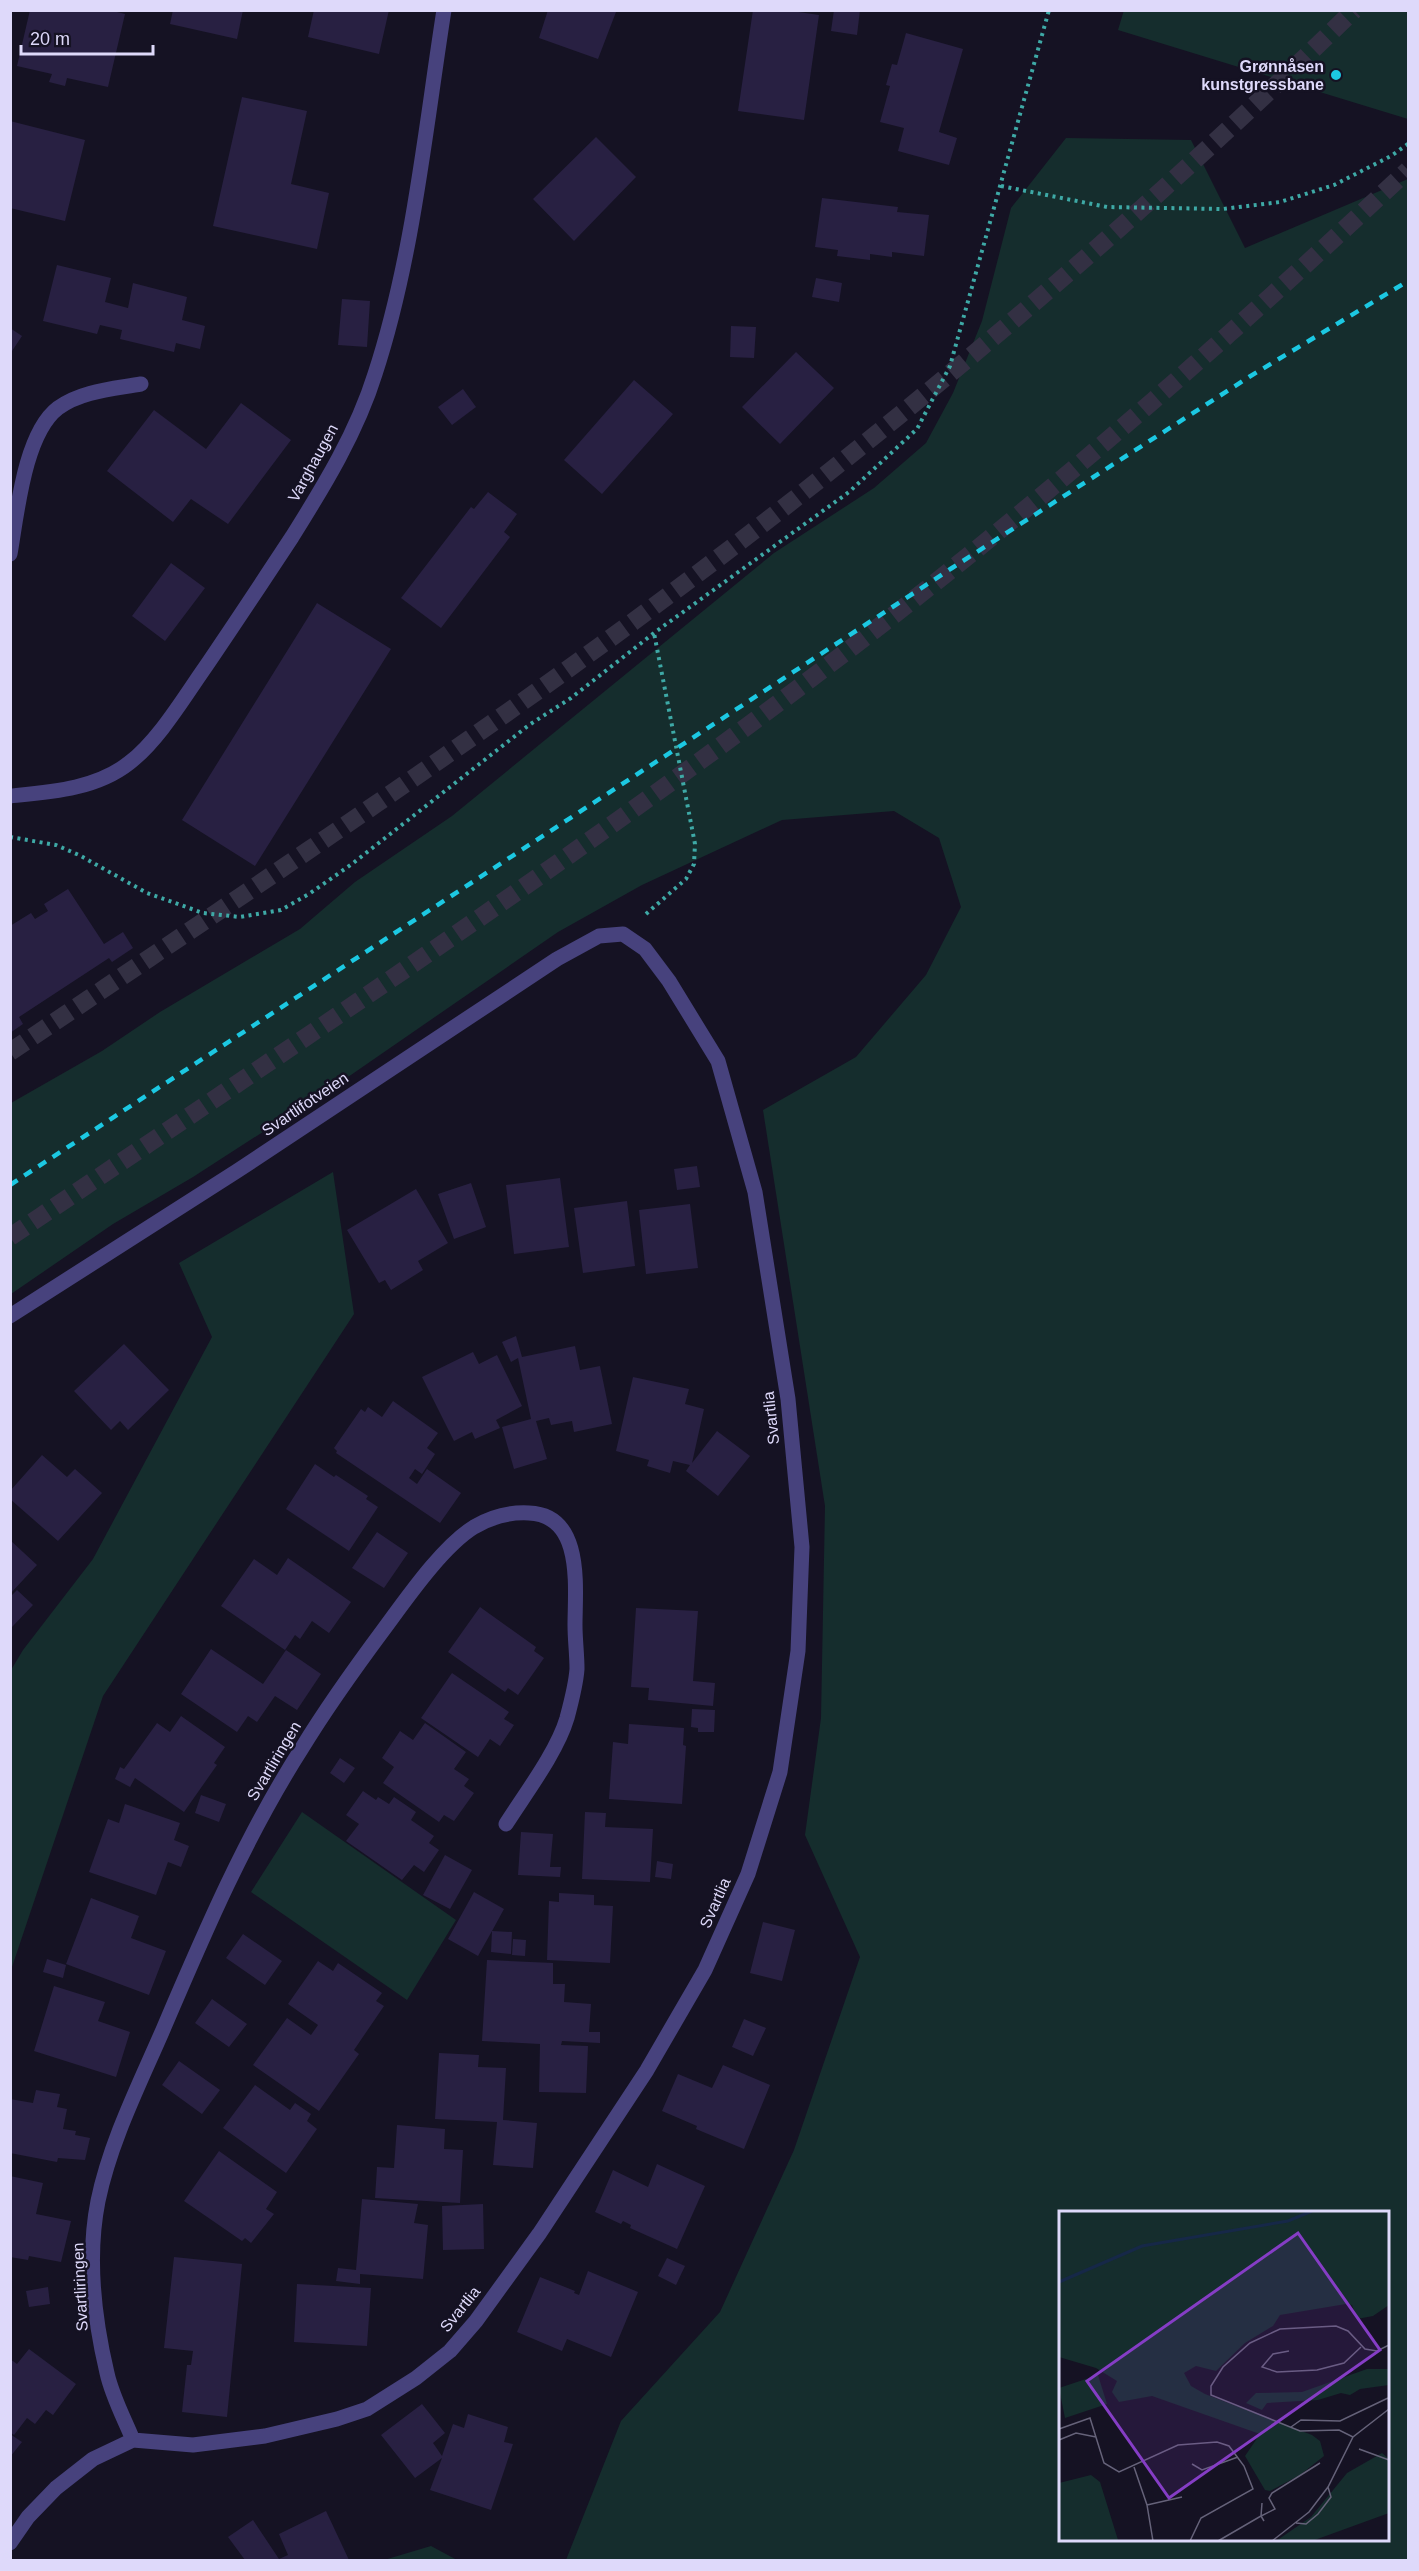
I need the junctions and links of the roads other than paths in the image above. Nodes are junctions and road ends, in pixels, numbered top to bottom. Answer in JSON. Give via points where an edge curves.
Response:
{"nodes":[{"id":1,"x":444,"y":10,"type":"edge"},
{"id":2,"x":141,"y":384,"type":"dead end"},
{"id":3,"x":10,"y":554,"type":"edge"},
{"id":4,"x":10,"y":796,"type":"edge"},
{"id":5,"x":623,"y":934,"type":"joint"},
{"id":6,"x":10,"y":1316,"type":"edge"},
{"id":7,"x":506,"y":1824,"type":"dead end"},
{"id":8,"x":133,"y":2440,"type":"junction"},
{"id":9,"x":10,"y":2543,"type":"edge"}],
"edges":[{"from":1,"to":4,"type":"street","name":"Varghaugen","via":[[396,302],[375,376],[320,492],[247,608],[150,742],[130,762],[108,776],[77,787]]},
{"from":2,"to":3,"type":"street","via":[[92,392],[57,409],[37,434],[21,484]]},
{"from":5,"to":6,"type":"street","name":"Svartlifotveien","via":[[599,936],[557,958]]},
{"from":5,"to":8,"type":"street","name":"Svartlia","via":[[645,950],[669,981],[718,1061],[755,1191],[788,1399],[802,1547],[798,1651],[780,1772],[747,1874],[705,1970],[647,2070],[538,2234],[450,2351],[367,2409],[337,2419],[265,2436],[193,2445]]},
{"from":7,"to":8,"type":"street","name":"Svartliringen","via":[[566,1720],[577,1671],[576,1577],[571,1544],[550,1518],[536,1513],[498,1516],[476,1526],[405,1600],[300,1750],[196,1952],[111,2156],[98,2202],[93,2255],[97,2320],[108,2376]]},
{"from":8,"to":9,"type":"street","via":[[93,2459],[56,2488]]}]}
